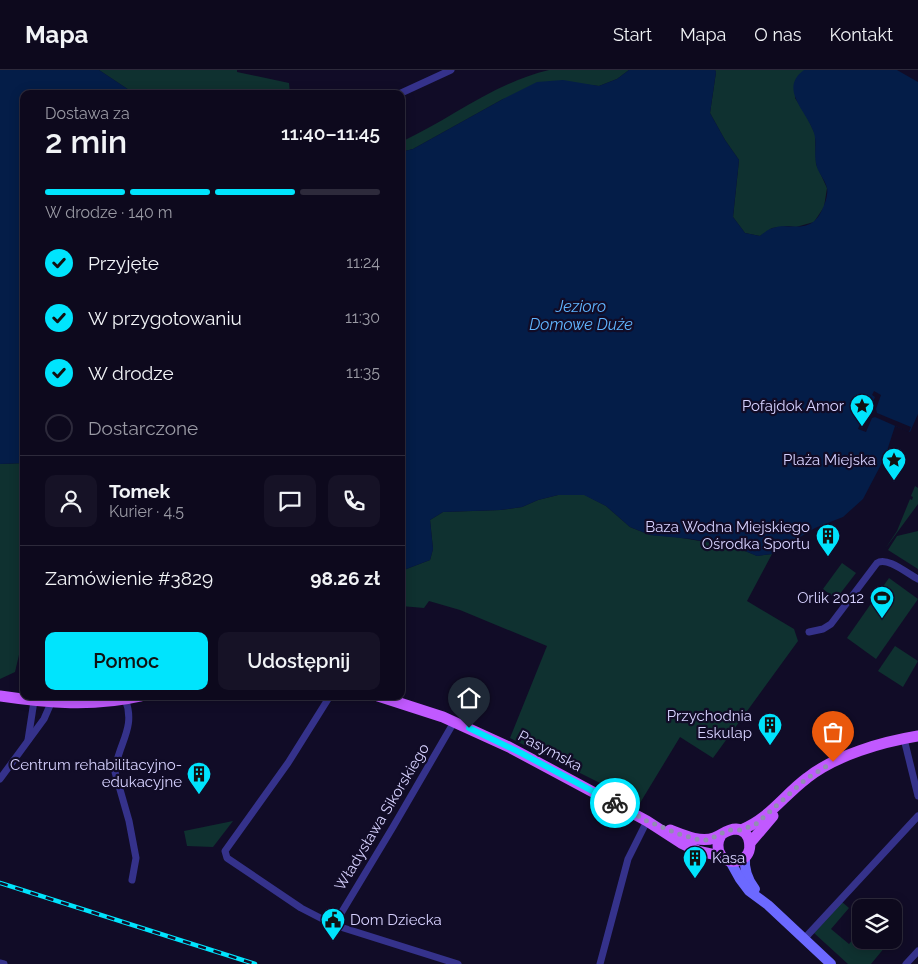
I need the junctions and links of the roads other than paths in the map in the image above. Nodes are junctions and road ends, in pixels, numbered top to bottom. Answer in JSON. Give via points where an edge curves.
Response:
{"nodes":[{"id":1,"x":452,"y":70,"type":"edge"},
{"id":2,"x":405,"y":91,"type":"edge"},
{"id":3,"x":918,"y":579,"type":"edge"},
{"id":4,"x":808,"y":632,"type":"dead end"},
{"id":5,"x":0,"y":696,"type":"edge"},
{"id":6,"x":20,"y":699,"type":"edge"},
{"id":7,"x":27,"y":700,"type":"edge"},
{"id":8,"x":125,"y":700,"type":"joint"},
{"id":9,"x":327,"y":700,"type":"edge"},
{"id":10,"x":390,"y":700,"type":"edge"},
{"id":11,"x":34,"y":701,"type":"junction"},
{"id":12,"x":51,"y":703,"type":"junction"},
{"id":13,"x":454,"y":722,"type":"junction"},
{"id":14,"x":918,"y":736,"type":"edge"},
{"id":15,"x":904,"y":739,"type":"junction"},
{"id":16,"x":28,"y":743,"type":"junction"},
{"id":17,"x":0,"y":779,"type":"edge"},
{"id":18,"x":793,"y":792,"type":"junction"},
{"id":19,"x":918,"y":796,"type":"edge"},
{"id":20,"x":918,"y":816,"type":"edge"},
{"id":21,"x":647,"y":821,"type":"junction"},
{"id":22,"x":741,"y":830,"type":"junction"},
{"id":23,"x":721,"y":835,"type":"junction"},
{"id":24,"x":750,"y":844,"type":"junction"},
{"id":25,"x":746,"y":857,"type":"junction"},
{"id":26,"x":725,"y":858,"type":"junction"},
{"id":27,"x":132,"y":880,"type":"dead end"},
{"id":28,"x":768,"y":905,"type":"junction"},
{"id":29,"x":334,"y":925,"type":"junction"},
{"id":30,"x":804,"y":938,"type":"junction"},
{"id":31,"x":918,"y":951,"type":"edge"},
{"id":32,"x":0,"y":962,"type":"edge"},
{"id":33,"x":4,"y":964,"type":"edge"},
{"id":34,"x":458,"y":964,"type":"edge"},
{"id":35,"x":600,"y":964,"type":"edge"},
{"id":36,"x":831,"y":964,"type":"edge"},
{"id":37,"x":906,"y":964,"type":"edge"}],
"edges":[{"from":1,"to":2,"type":"street"},
{"from":3,"to":4,"type":"street","via":[[880,560],[831,624]]},
{"from":5,"to":6,"type":"main road"},
{"from":7,"to":11,"type":"main road"},
{"from":8,"to":12,"type":"main road"},
{"from":8,"to":27,"type":"street","via":[[130,718],[115,772],[136,858]]},
{"from":9,"to":29,"type":"street","via":[[225,851],[227,858],[302,908]]},
{"from":10,"to":13,"type":"main road","name":"Pasymska"},
{"from":11,"to":12,"type":"main road"},
{"from":11,"to":16,"type":"street"},
{"from":12,"to":16,"type":"street"},
{"from":13,"to":21,"type":"main road","name":"Pasymska","via":[[524,755]]},
{"from":13,"to":29,"type":"street","name":"Władysława Sikorskiego"},
{"from":14,"to":15,"type":"main road"},
{"from":15,"to":18,"type":"main road","via":[[833,762]]},
{"from":15,"to":19,"type":"street"},
{"from":16,"to":17,"type":"street"},
{"from":18,"to":22,"type":"main road","via":[[756,824]]},
{"from":18,"to":24,"type":"main road"},
{"from":20,"to":30,"type":"street"},
{"from":21,"to":23,"type":"main road","name":"Pasymska","via":[[700,840]]},
{"from":21,"to":26,"type":"main road","name":"Pasymska","via":[[698,851]]},
{"from":21,"to":35,"type":"street","via":[[628,859]]},
{"from":22,"to":23,"type":"main road","via":[[728,830]]},
{"from":22,"to":24,"type":"main road"},
{"from":23,"to":26,"type":"main road","via":[[718,847]]},
{"from":24,"to":25,"type":"main road"},
{"from":25,"to":26,"type":"main road","via":[[742,860]]},
{"from":25,"to":28,"type":"street","via":[[748,877]]},
{"from":26,"to":28,"type":"street","via":[[749,891]]},
{"from":28,"to":30,"type":"street"},
{"from":29,"to":34,"type":"street"},
{"from":30,"to":36,"type":"street"},
{"from":31,"to":37,"type":"street"},
{"from":32,"to":33,"type":"street"}]}
